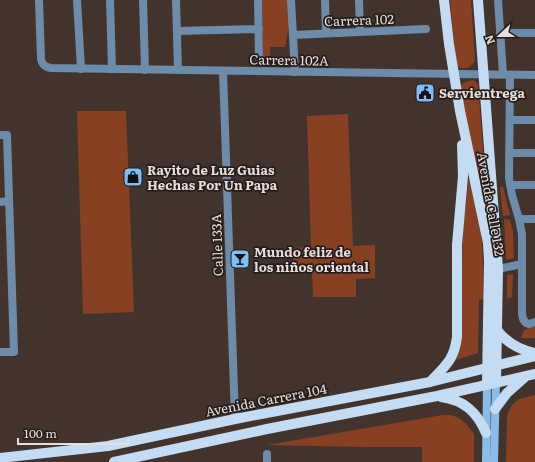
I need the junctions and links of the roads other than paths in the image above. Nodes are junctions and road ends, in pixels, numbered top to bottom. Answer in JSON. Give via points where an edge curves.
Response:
{"nodes":[{"id":1,"x":39,"y":0,"type":"edge"},
{"id":2,"x":77,"y":0,"type":"edge"},
{"id":3,"x":110,"y":0,"type":"edge"},
{"id":4,"x":143,"y":0,"type":"edge"},
{"id":5,"x":176,"y":0,"type":"edge"},
{"id":6,"x":258,"y":0,"type":"edge"},
{"id":7,"x":291,"y":0,"type":"edge"},
{"id":8,"x":325,"y":0,"type":"edge"},
{"id":9,"x":359,"y":0,"type":"edge"},
{"id":10,"x":444,"y":0,"type":"edge"},
{"id":11,"x":478,"y":0,"type":"edge"},
{"id":12,"x":498,"y":0,"type":"edge"},
{"id":13,"x":259,"y":29,"type":"junction"},
{"id":14,"x":426,"y":29,"type":"dead end"},
{"id":15,"x":177,"y":31,"type":"junction"},
{"id":16,"x":360,"y":32,"type":"junction"},
{"id":17,"x":500,"y":33,"type":"junction"},
{"id":18,"x":535,"y":33,"type":"edge"},
{"id":19,"x":326,"y":34,"type":"junction"},
{"id":20,"x":293,"y":35,"type":"junction"},
{"id":21,"x":259,"y":58,"type":"dead end"},
{"id":22,"x":81,"y":69,"type":"junction"},
{"id":23,"x":112,"y":69,"type":"junction"},
{"id":24,"x":145,"y":70,"type":"junction"},
{"id":25,"x":178,"y":70,"type":"junction"},
{"id":26,"x":223,"y":71,"type":"junction"},
{"id":27,"x":295,"y":72,"type":"junction"},
{"id":28,"x":454,"y":74,"type":"junction"},
{"id":29,"x":483,"y":74,"type":"junction"},
{"id":30,"x":506,"y":74,"type":"junction"},
{"id":31,"x":535,"y":75,"type":"edge"},
{"id":32,"x":460,"y":111,"type":"junction"},
{"id":33,"x":510,"y":120,"type":"junction"},
{"id":34,"x":535,"y":120,"type":"edge"},
{"id":35,"x":4,"y":135,"type":"edge"},
{"id":36,"x":509,"y":153,"type":"junction"},
{"id":37,"x":535,"y":153,"type":"edge"},
{"id":38,"x":510,"y":185,"type":"junction"},
{"id":39,"x":535,"y":185,"type":"edge"},
{"id":40,"x":9,"y":201,"type":"junction"},
{"id":41,"x":0,"y":202,"type":"edge"},
{"id":42,"x":519,"y":219,"type":"junction"},
{"id":43,"x":535,"y":219,"type":"edge"},
{"id":44,"x":522,"y":264,"type":"junction"},
{"id":45,"x":498,"y":269,"type":"junction"},
{"id":46,"x":535,"y":322,"type":"edge"},
{"id":47,"x":497,"y":330,"type":"junction"},
{"id":48,"x":0,"y":352,"type":"edge"},
{"id":49,"x":535,"y":355,"type":"edge"},
{"id":50,"x":492,"y":366,"type":"junction"},
{"id":51,"x":531,"y":375,"type":"edge"},
{"id":52,"x":430,"y":382,"type":"junction"},
{"id":53,"x":492,"y":384,"type":"junction"},
{"id":54,"x":437,"y":396,"type":"junction"},
{"id":55,"x":496,"y":409,"type":"junction"},
{"id":56,"x":235,"y":419,"type":"junction"},
{"id":57,"x":486,"y":433,"type":"junction"},
{"id":58,"x":0,"y":458,"type":"edge"},
{"id":59,"x":118,"y":462,"type":"edge"},
{"id":60,"x":486,"y":462,"type":"edge"},
{"id":61,"x":494,"y":462,"type":"edge"}],
"edges":[{"from":1,"to":22,"type":"street","name":"Carrera 102A","via":[[41,59],[44,66]]},
{"from":2,"to":22,"type":"street"},
{"from":3,"to":23,"type":"street"},
{"from":4,"to":24,"type":"street"},
{"from":5,"to":15,"type":"street"},
{"from":6,"to":13,"type":"street"},
{"from":7,"to":20,"type":"street"},
{"from":8,"to":19,"type":"street"},
{"from":9,"to":16,"type":"street"},
{"from":10,"to":28,"type":"main road","name":"Avenida Calle 132"},
{"from":11,"to":29,"type":"main road","name":"Avenida Calle 132"},
{"from":12,"to":17,"type":"street"},
{"from":13,"to":15,"type":"street"},
{"from":13,"to":21,"type":"street"},
{"from":14,"to":16,"type":"street","name":"Carrera 102"},
{"from":15,"to":25,"type":"street"},
{"from":16,"to":19,"type":"street","name":"Carrera 102"},
{"from":17,"to":18,"type":"street"},
{"from":17,"to":30,"type":"street"},
{"from":19,"to":20,"type":"street","name":"Carrera 102"},
{"from":20,"to":27,"type":"street"},
{"from":22,"to":23,"type":"street","name":"Carrera 102A"},
{"from":23,"to":24,"type":"street","name":"Carrera 102A"},
{"from":24,"to":25,"type":"street","name":"Carrera 102A"},
{"from":25,"to":26,"type":"street","name":"Carrera 102A"},
{"from":26,"to":27,"type":"street","name":"Carrera 102A"},
{"from":26,"to":56,"type":"street","name":"Calle 133A"},
{"from":27,"to":28,"type":"street","name":"Carrera 102A"},
{"from":28,"to":29,"type":"street","name":"Carrera 102A"},
{"from":28,"to":32,"type":"main road","name":"Avenida Calle 132"},
{"from":29,"to":30,"type":"street","name":"Carrera 102A"},
{"from":29,"to":45,"type":"main road","name":"Avenida Calle 132"},
{"from":30,"to":31,"type":"street","name":"Carrera 102A"},
{"from":30,"to":33,"type":"street"},
{"from":32,"to":50,"type":"main road","name":"Avenida Calle 132","via":[[488,243]]},
{"from":32,"to":52,"type":"main road","via":[[463,176],[457,245],[456,347],[451,358]]},
{"from":33,"to":34,"type":"street"},
{"from":33,"to":36,"type":"street"},
{"from":35,"to":40,"type":"street"},
{"from":36,"to":37,"type":"street"},
{"from":36,"to":38,"type":"street"},
{"from":38,"to":39,"type":"street"},
{"from":38,"to":42,"type":"street"},
{"from":40,"to":41,"type":"street"},
{"from":40,"to":48,"type":"street","via":[[14,352]]},
{"from":42,"to":43,"type":"street"},
{"from":42,"to":44,"type":"street"},
{"from":44,"to":45,"type":"street"},
{"from":44,"to":46,"type":"street","via":[[523,319],[529,324]]},
{"from":45,"to":47,"type":"main road","name":"Avenida Calle 132"},
{"from":47,"to":49,"type":"main road","via":[[506,340]]},
{"from":47,"to":50,"type":"main road","name":"Avenida Calle 132"},
{"from":49,"to":50,"type":"main road","name":"Avenida Carrera 104"},
{"from":50,"to":52,"type":"main road","name":"Avenida Carrera 104"},
{"from":50,"to":53,"type":"main road","name":"Avenida Calle 132"},
{"from":51,"to":53,"type":"main road"},
{"from":51,"to":55,"type":"main road","via":[[516,384]]},
{"from":52,"to":56,"type":"main road","name":"Avenida Carrera 104"},
{"from":53,"to":54,"type":"main road"},
{"from":53,"to":55,"type":"main road","name":"Avenida Calle 132"},
{"from":53,"to":57,"type":"main road","name":"Avenida Calle 132"},
{"from":54,"to":57,"type":"main road","via":[[450,398],[470,409]]},
{"from":54,"to":59,"type":"main road","via":[[266,428]]},
{"from":55,"to":61,"type":"main road","name":"Avenida Calle 132"},
{"from":56,"to":58,"type":"main road","name":"Avenida Carrera 104","via":[[108,446]]},
{"from":57,"to":60,"type":"main road","name":"Avenida Calle 132"}]}
